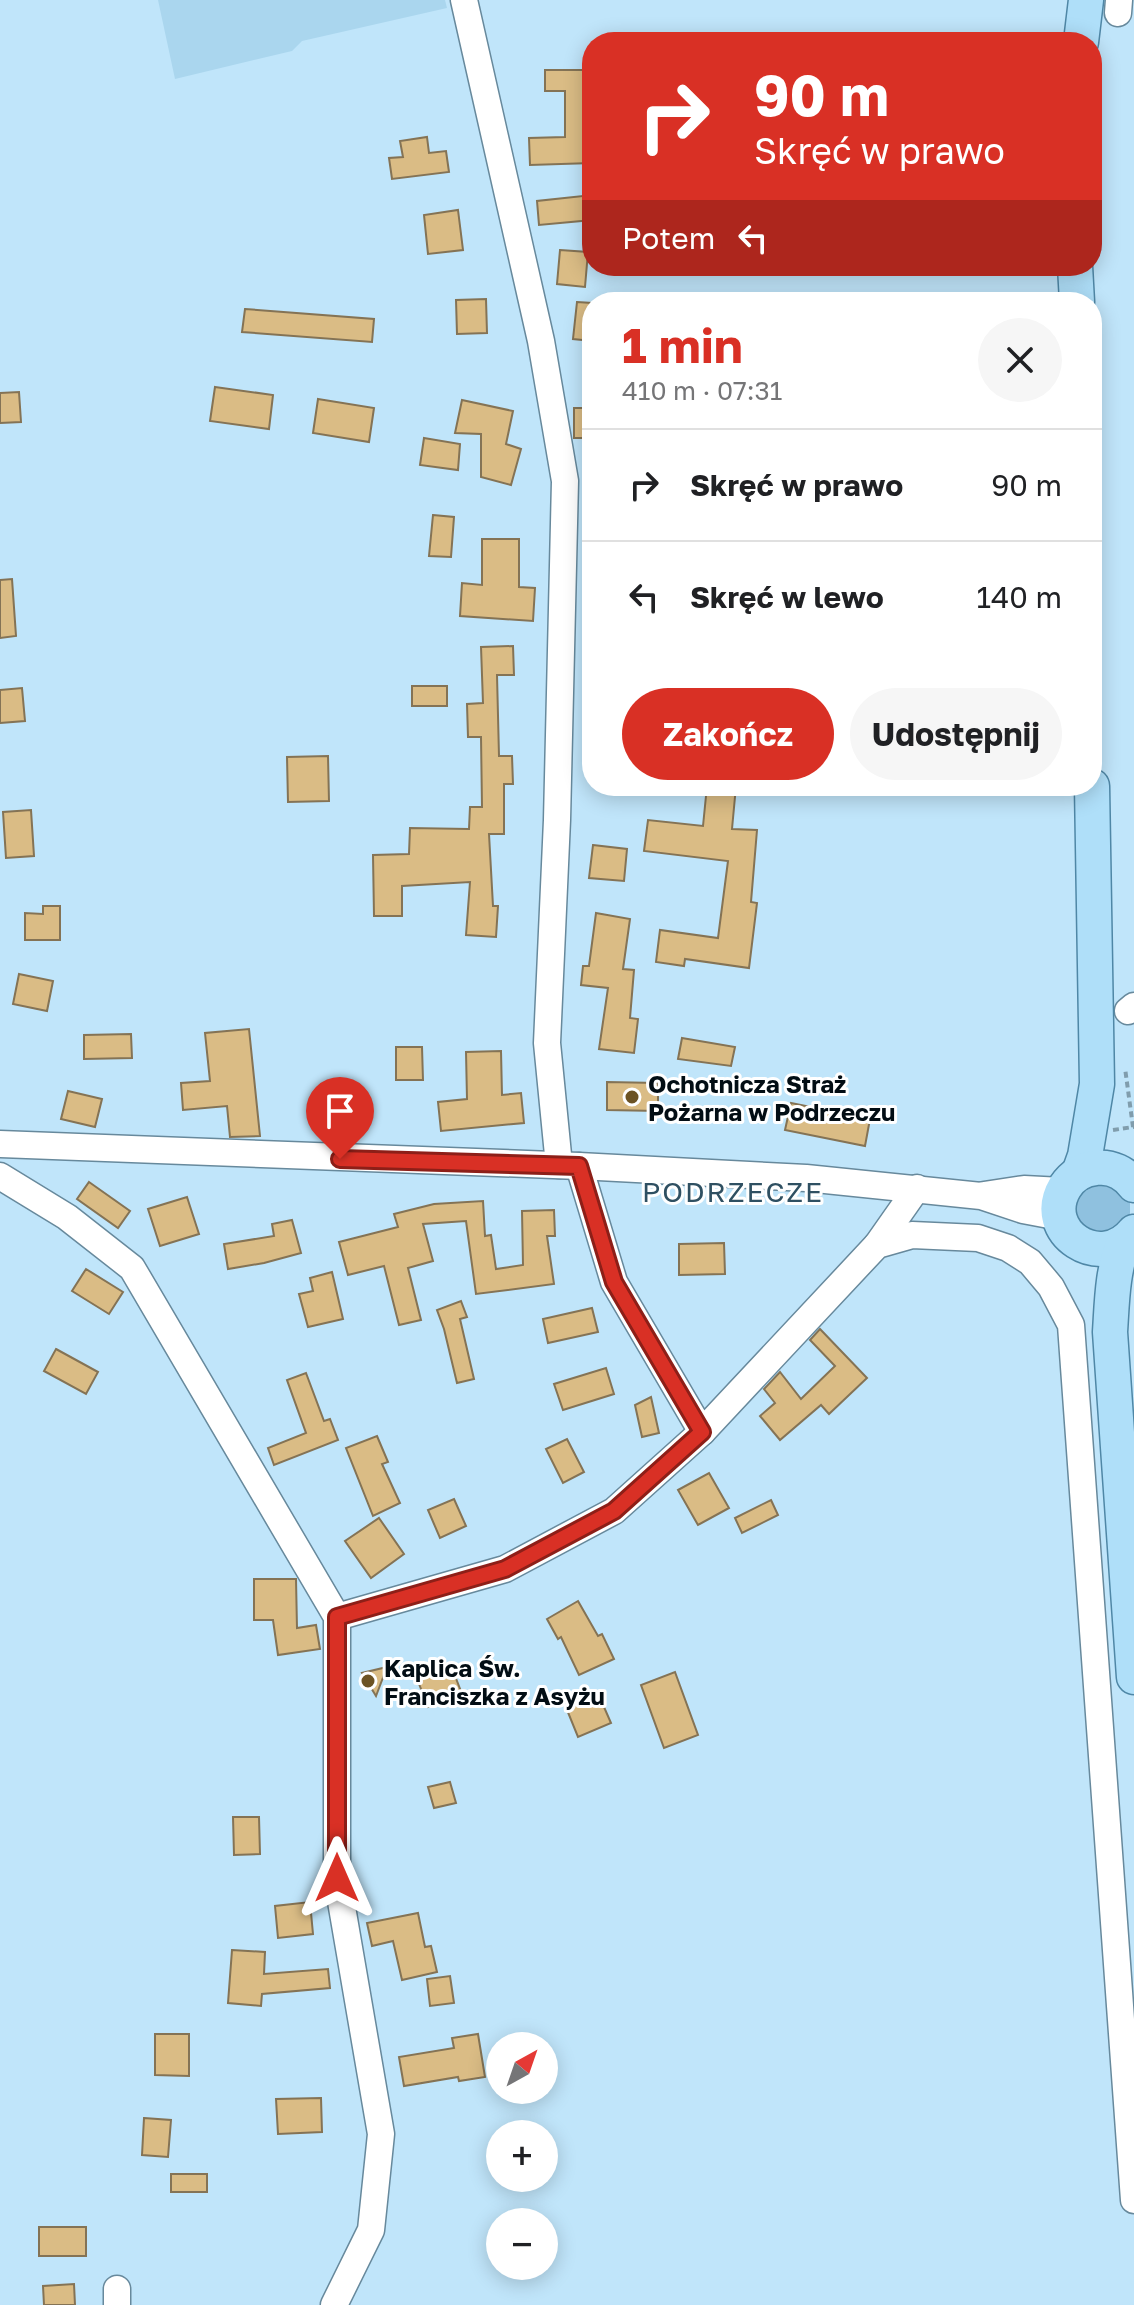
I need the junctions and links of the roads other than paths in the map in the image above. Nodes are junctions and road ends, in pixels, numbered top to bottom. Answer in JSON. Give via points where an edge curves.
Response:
{"nodes":[{"id":1,"x":464,"y":0,"type":"edge"},
{"id":2,"x":1086,"y":0,"type":"edge"},
{"id":3,"x":1082,"y":32,"type":"edge"},
{"id":4,"x":1092,"y":796,"type":"edge"},
{"id":5,"x":1097,"y":1084,"type":"junction"},
{"id":6,"x":0,"y":1144,"type":"edge"},
{"id":7,"x":569,"y":1166,"type":"junction"},
{"id":8,"x":0,"y":1176,"type":"edge"},
{"id":9,"x":1126,"y":1178,"type":"edge"},
{"id":10,"x":917,"y":1188,"type":"junction"},
{"id":11,"x":1067,"y":1194,"type":"junction"},
{"id":12,"x":1129,"y":1237,"type":"edge"},
{"id":13,"x":877,"y":1245,"type":"junction"},
{"id":14,"x":1085,"y":1247,"type":"junction"},
{"id":15,"x":1110,"y":1332,"type":"junction"},
{"id":16,"x":702,"y":1432,"type":"junction"},
{"id":17,"x":337,"y":1617,"type":"junction"},
{"id":18,"x":1134,"y":1677,"type":"edge"},
{"id":19,"x":1134,"y":2200,"type":"edge"},
{"id":20,"x":334,"y":2305,"type":"edge"}],
"edges":[{"from":1,"to":7,"type":"street","via":[[541,341],[565,481],[547,1043]]},
{"from":2,"to":3,"type":"main road"},
{"from":4,"to":5,"type":"main road"},
{"from":5,"to":9,"type":"main road","via":[[1111,1158]]},
{"from":5,"to":11,"type":"main road","via":[[1085,1156]]},
{"from":6,"to":7,"type":"street"},
{"from":7,"to":10,"type":"street"},
{"from":7,"to":16,"type":"street","via":[[614,1282]]},
{"from":8,"to":17,"type":"street","via":[[67,1217],[132,1268]]},
{"from":9,"to":11,"type":"main road","via":[[1106,1167],[1092,1168]]},
{"from":10,"to":11,"type":"street","via":[[981,1196],[1024,1189]]},
{"from":10,"to":13,"type":"street"},
{"from":11,"to":14,"type":"main road","via":[[1065,1230]]},
{"from":12,"to":14,"type":"main road","via":[[1112,1248]]},
{"from":12,"to":15,"type":"main road","via":[[1118,1258]]},
{"from":13,"to":16,"type":"street"},
{"from":13,"to":19,"type":"street","via":[[912,1235],[978,1238],[1008,1248],[1030,1262],[1051,1287],[1071,1325]]},
{"from":14,"to":15,"type":"main road"},
{"from":15,"to":18,"type":"main road"},
{"from":16,"to":17,"type":"street","via":[[614,1511],[505,1569]]},
{"from":17,"to":20,"type":"street","via":[[337,1878],[381,2134],[371,2230]]}]}
